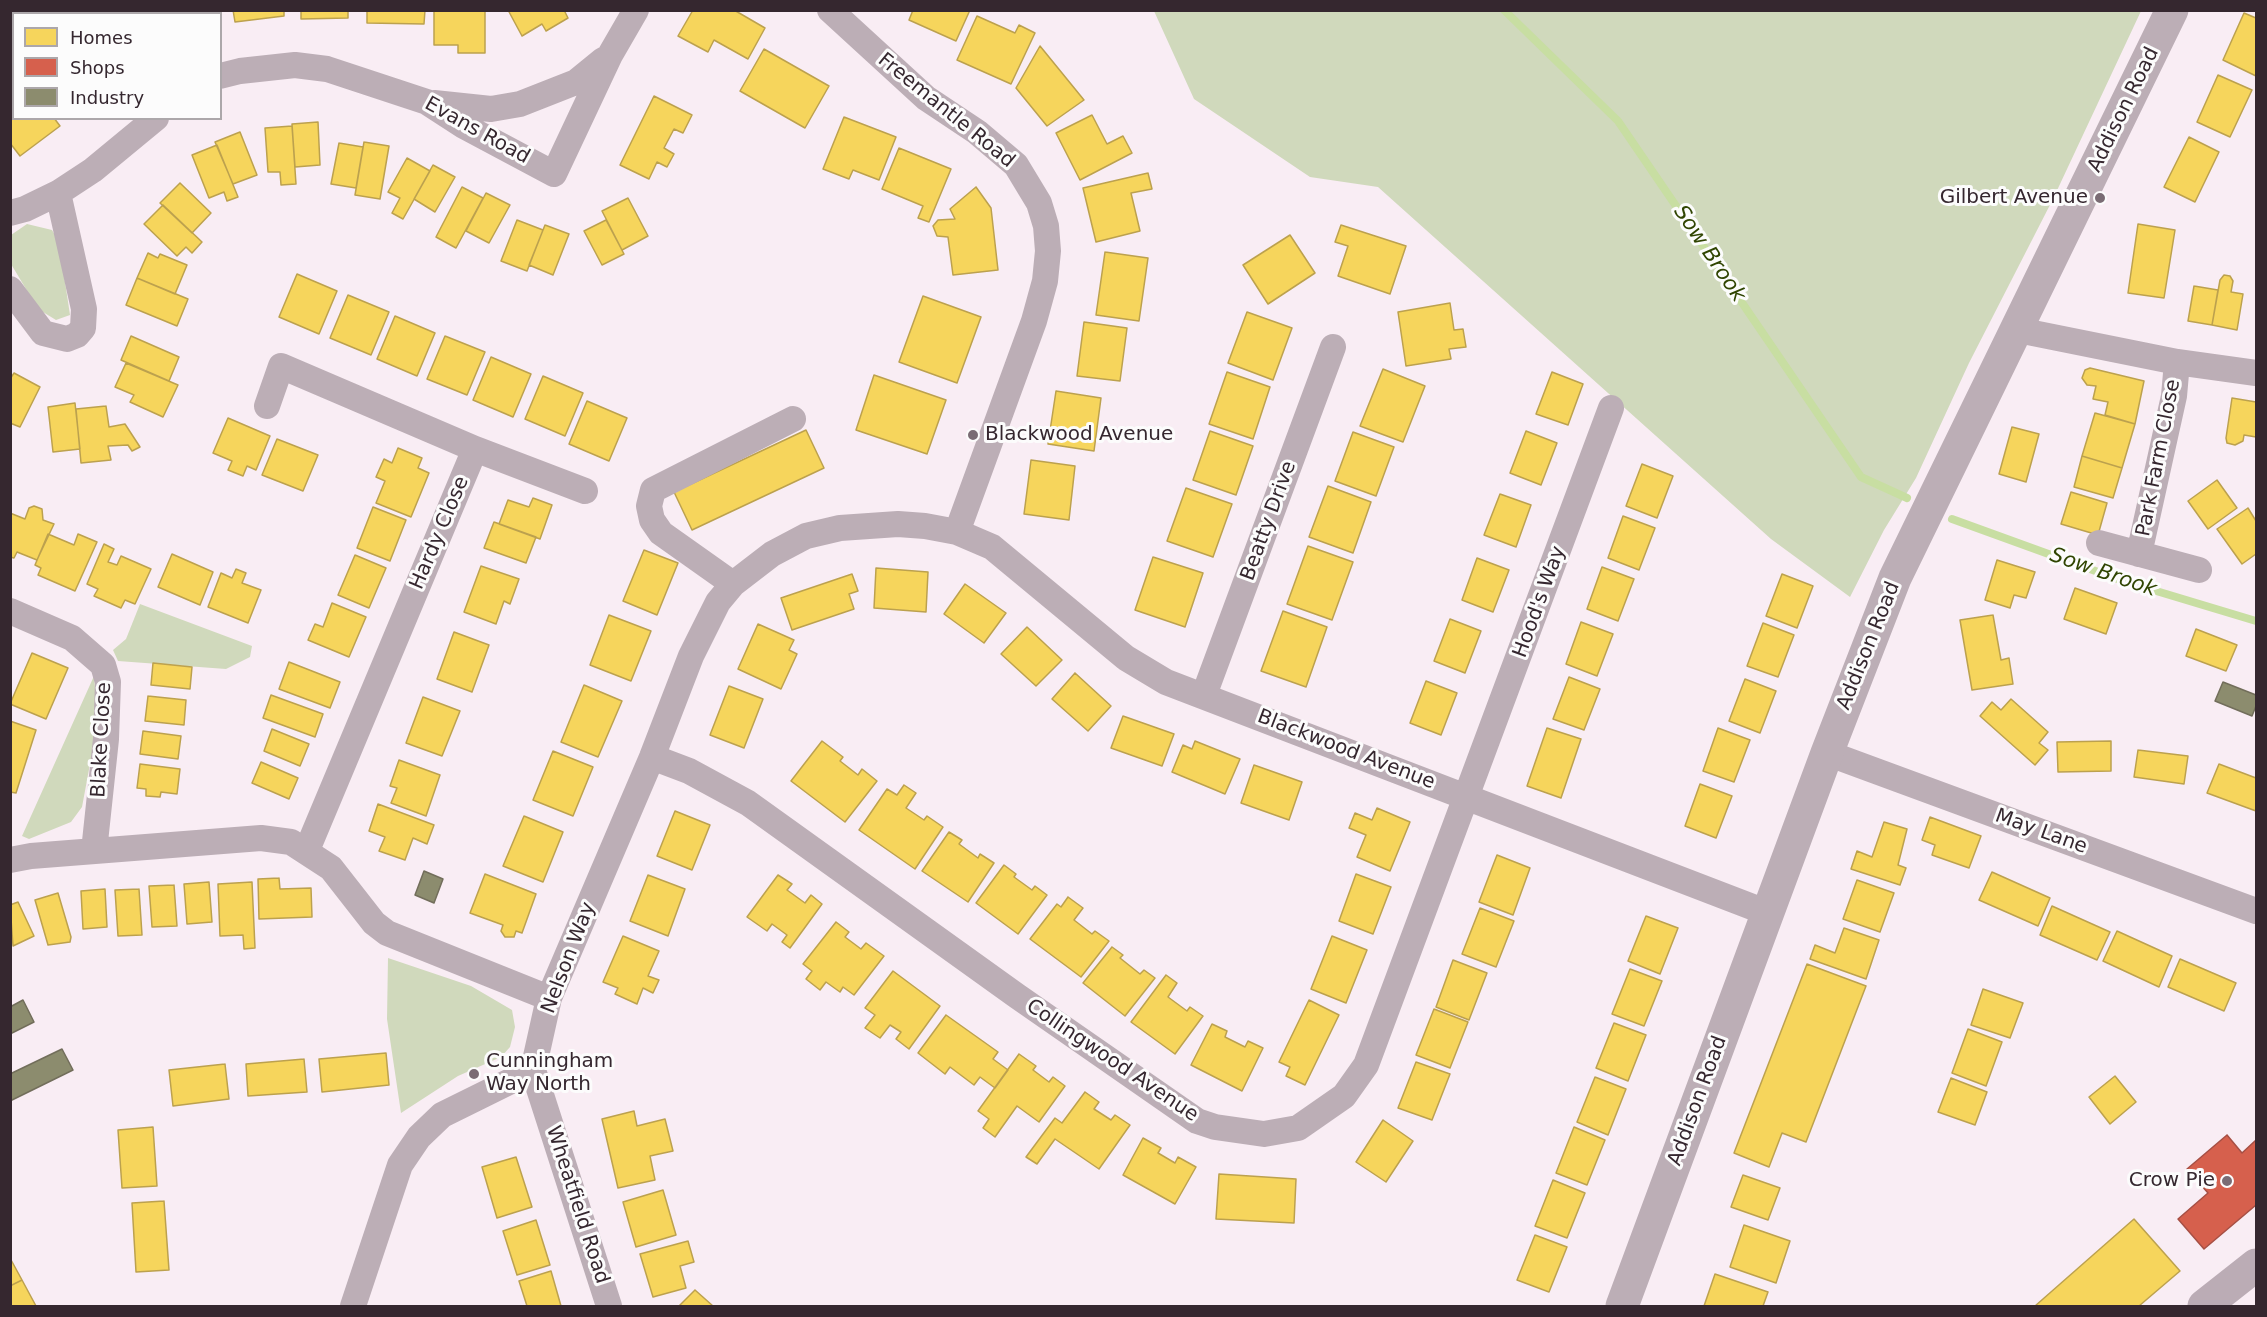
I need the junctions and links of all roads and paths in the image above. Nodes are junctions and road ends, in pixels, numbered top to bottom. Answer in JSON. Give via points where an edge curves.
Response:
{"nodes":[{"id":1,"x":636,"y":10,"type":"edge"},
{"id":2,"x":830,"y":10,"type":"edge"},
{"id":3,"x":2172,"y":10,"type":"edge"},
{"id":4,"x":610,"y":54,"type":"junction"},
{"id":5,"x":222,"y":75,"type":"edge"},
{"id":6,"x":427,"y":102,"type":"junction"},
{"id":7,"x":154,"y":120,"type":"edge"},
{"id":8,"x":58,"y":193,"type":"junction"},
{"id":9,"x":10,"y":213,"type":"edge"},
{"id":10,"x":10,"y":289,"type":"edge"},
{"id":11,"x":2018,"y":330,"type":"junction"},
{"id":12,"x":1334,"y":346,"type":"dead end"},
{"id":13,"x":2177,"y":362,"type":"junction"},
{"id":14,"x":2256,"y":373,"type":"edge"},
{"id":15,"x":267,"y":406,"type":"dead end"},
{"id":16,"x":1611,"y":408,"type":"dead end"},
{"id":17,"x":793,"y":418,"type":"dead end"},
{"id":18,"x":475,"y":449,"type":"junction"},
{"id":19,"x":585,"y":491,"type":"dead end"},
{"id":20,"x":957,"y":532,"type":"junction"},
{"id":21,"x":2099,"y":543,"type":"dead end"},
{"id":22,"x":2139,"y":554,"type":"junction"},
{"id":23,"x":2199,"y":570,"type":"dead end"},
{"id":24,"x":733,"y":584,"type":"junction"},
{"id":25,"x":10,"y":611,"type":"edge"},
{"id":26,"x":1204,"y":695,"type":"junction"},
{"id":27,"x":1827,"y":753,"type":"junction"},
{"id":28,"x":652,"y":757,"type":"junction"},
{"id":29,"x":1466,"y":796,"type":"junction"},
{"id":30,"x":307,"y":850,"type":"junction"},
{"id":31,"x":94,"y":851,"type":"junction"},
{"id":32,"x":10,"y":860,"type":"edge"},
{"id":33,"x":2256,"y":911,"type":"edge"},
{"id":34,"x":1768,"y":913,"type":"junction"},
{"id":35,"x":549,"y":998,"type":"junction"},
{"id":36,"x":533,"y":1070,"type":"junction"},
{"id":37,"x":2256,"y":1265,"type":"edge"},
{"id":38,"x":353,"y":1306,"type":"edge"},
{"id":39,"x":609,"y":1306,"type":"edge"},
{"id":40,"x":1622,"y":1306,"type":"edge"},
{"id":41,"x":2204,"y":1306,"type":"edge"}],
"edges":[{"from":1,"to":4,"type":"street","name":"Evans Road"},
{"from":2,"to":20,"type":"street","name":"Freemantle Road","via":[[926,98],[977,132],[1016,165],[1039,203],[1046,226],[1045,280],[1034,321]]},
{"from":3,"to":11,"type":"street","name":"Addison Road"},
{"from":4,"to":6,"type":"street","via":[[576,82],[520,104],[491,109]]},
{"from":4,"to":6,"type":"street","name":"Evans Road","via":[[554,174]]},
{"from":5,"to":6,"type":"street","name":"Evans Road","via":[[295,65],[327,69]]},
{"from":7,"to":8,"type":"street"},
{"from":8,"to":9,"type":"street"},
{"from":8,"to":10,"type":"street","via":[[84,309],[83,328],[68,339],[42,333]]},
{"from":11,"to":13,"type":"street"},
{"from":11,"to":27,"type":"street","name":"Addison Road","via":[[1895,578]]},
{"from":12,"to":26,"type":"street","name":"Beatty Drive"},
{"from":13,"to":14,"type":"street"},
{"from":13,"to":22,"type":"street","name":"Park Farm Close","via":[[2174,396]]},
{"from":15,"to":18,"type":"street","via":[[281,366]]},
{"from":16,"to":29,"type":"street","name":"Hood's Way"},
{"from":17,"to":24,"type":"street","via":[[653,490],[649,506],[661,533]]},
{"from":18,"to":19,"type":"street"},
{"from":18,"to":30,"type":"street","name":"Hardy Close"},
{"from":20,"to":24,"type":"street","name":"Blackwood Avenue","via":[[898,524],[840,528],[806,536],[772,554]]},
{"from":20,"to":26,"type":"street","name":"Blackwood Avenue","via":[[992,547],[1126,658],[1167,682]]},
{"from":21,"to":22,"type":"street","name":"Park Farm Close"},
{"from":22,"to":23,"type":"street","name":"Park Farm Close"},
{"from":24,"to":28,"type":"street","name":"Blackwood Avenue","via":[[718,602],[691,656]]},
{"from":25,"to":31,"type":"street","name":"Blake Close","via":[[72,638],[103,665],[108,682],[106,740]]},
{"from":26,"to":29,"type":"street","name":"Blackwood Avenue"},
{"from":27,"to":33,"type":"street","name":"May Lane"},
{"from":27,"to":34,"type":"street","name":"Addison Road"},
{"from":28,"to":29,"type":"street","name":"Collingwood Avenue","via":[[689,771],[748,803],[1197,1121],[1264,1134],[1298,1128],[1321,1113],[1344,1096],[1366,1065]]},
{"from":28,"to":35,"type":"street","name":"Nelson Way"},
{"from":29,"to":34,"type":"street","name":"Blackwood Avenue"},
{"from":30,"to":31,"type":"street","via":[[291,842],[261,838]]},
{"from":30,"to":35,"type":"street","via":[[331,868],[374,923],[387,933]]},
{"from":31,"to":32,"type":"street"},
{"from":34,"to":40,"type":"street","name":"Addison Road"},
{"from":35,"to":36,"type":"street","name":"Nelson Way"},
{"from":36,"to":38,"type":"street","via":[[442,1115],[419,1137],[400,1165]]},
{"from":36,"to":39,"type":"street","name":"Wheatfield Road"},
{"from":37,"to":41,"type":"main road"}]}
